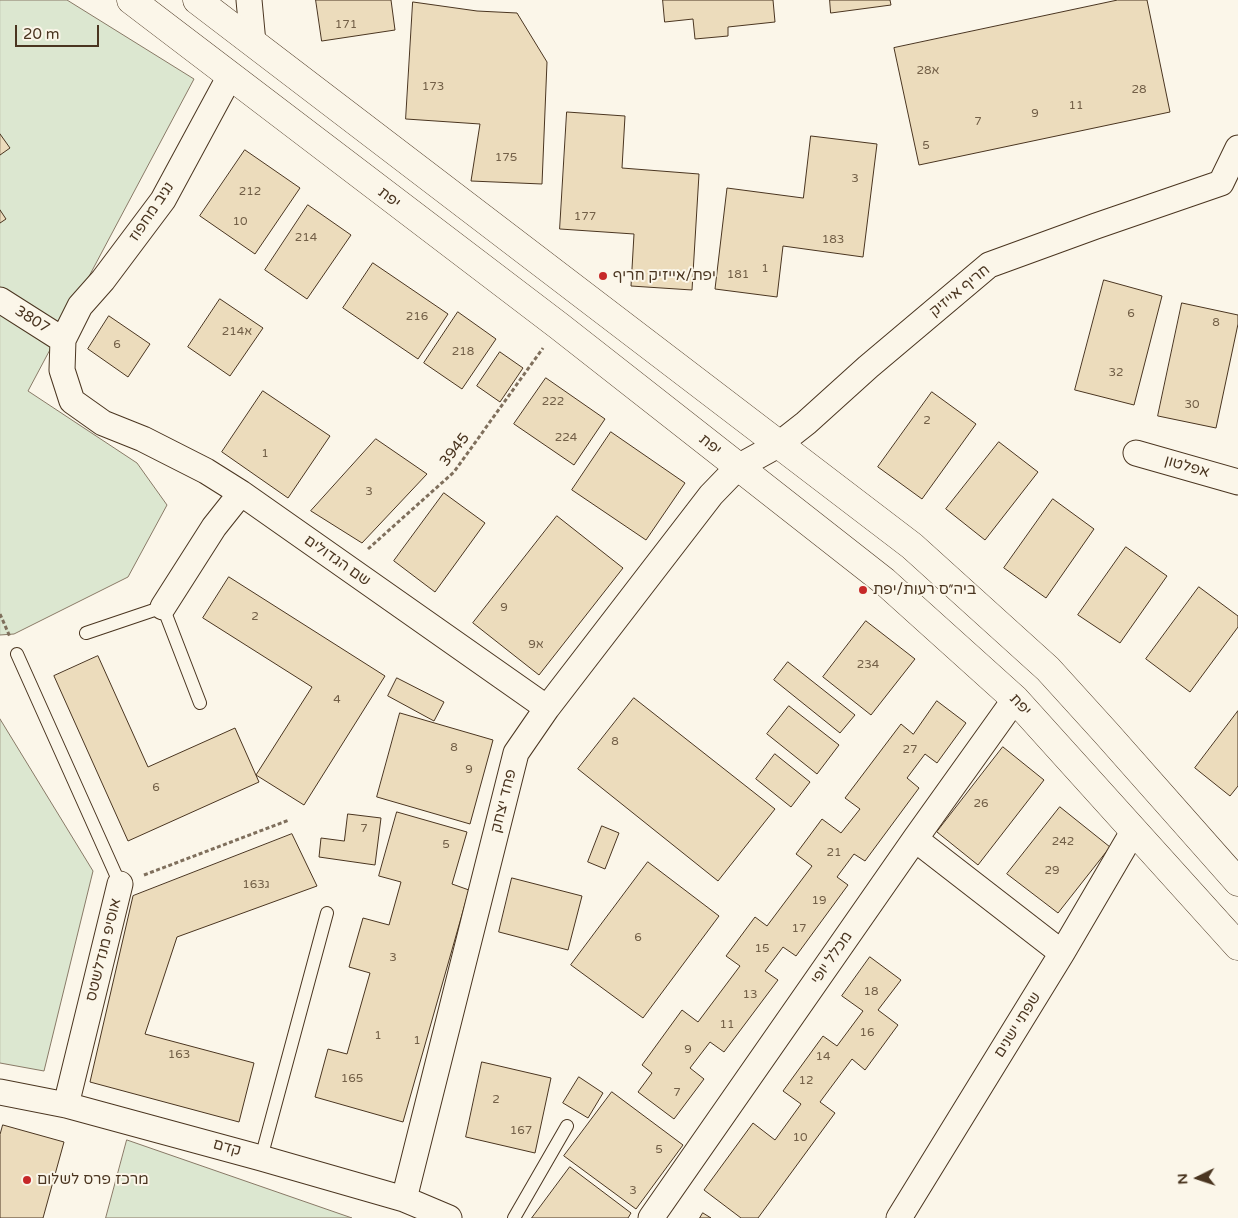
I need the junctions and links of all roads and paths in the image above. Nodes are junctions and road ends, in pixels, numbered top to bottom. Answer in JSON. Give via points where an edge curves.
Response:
{"nodes":[{"id":1,"x":131,"y":0,"type":"edge"},
{"id":2,"x":249,"y":0,"type":"edge"},
{"id":3,"x":204,"y":2,"type":"edge"},
{"id":4,"x":253,"y":43,"type":"junction"},
{"id":5,"x":230,"y":76,"type":"junction"},
{"id":6,"x":1238,"y":148,"type":"edge"},
{"id":7,"x":0,"y":300,"type":"edge"},
{"id":8,"x":559,"y":326,"type":"junction"},
{"id":9,"x":63,"y":340,"type":"junction"},
{"id":10,"x":778,"y":445,"type":"junction"},
{"id":11,"x":1136,"y":453,"type":"dead end"},
{"id":12,"x":738,"y":468,"type":"junction"},
{"id":13,"x":1238,"y":482,"type":"edge"},
{"id":14,"x":241,"y":493,"type":"junction"},
{"id":15,"x":347,"y":568,"type":"junction"},
{"id":16,"x":163,"y":607,"type":"junction"},
{"id":17,"x":86,"y":633,"type":"dead end"},
{"id":18,"x":17,"y":654,"type":"dead end"},
{"id":19,"x":1015,"y":699,"type":"junction"},
{"id":20,"x":200,"y":703,"type":"dead end"},
{"id":21,"x":547,"y":708,"type":"junction"},
{"id":22,"x":289,"y":820,"type":"dead end"},
{"id":23,"x":1134,"y":830,"type":"junction"},
{"id":24,"x":915,"y":840,"type":"junction"},
{"id":25,"x":1238,"y":882,"type":"edge"},
{"id":26,"x":120,"y":884,"type":"junction"},
{"id":27,"x":327,"y":913,"type":"dead end"},
{"id":28,"x":1238,"y":946,"type":"edge"},
{"id":29,"x":1062,"y":953,"type":"junction"},
{"id":30,"x":0,"y":1092,"type":"edge"},
{"id":31,"x":66,"y":1105,"type":"junction"},
{"id":32,"x":567,"y":1126,"type":"dead end"},
{"id":33,"x":261,"y":1158,"type":"junction"},
{"id":34,"x":404,"y":1199,"type":"junction"},
{"id":35,"x":449,"y":1218,"type":"edge"},
{"id":36,"x":514,"y":1218,"type":"edge"},
{"id":37,"x":651,"y":1218,"type":"edge"},
{"id":38,"x":899,"y":1218,"type":"edge"}],
"edges":[{"from":1,"to":5,"type":"street","name":"יפת"},
{"from":2,"to":4,"type":"street"},
{"from":3,"to":4,"type":"street"},
{"from":4,"to":10,"type":"street"},
{"from":5,"to":8,"type":"street","name":"יפת"},
{"from":5,"to":9,"type":"street","name":"נגיב מחפוז","via":[[163,200],[80,306]]},
{"from":6,"to":10,"type":"street","name":"חריף אייזיק","via":[[1221,184],[989,265]]},
{"from":7,"to":9,"type":"street","name":"3807"},
{"from":8,"to":12,"type":"street","name":"יפת"},
{"from":8,"to":15,"type":"path","name":"3945","via":[[454,472]]},
{"from":9,"to":14,"type":"street","name":"שם הגדולים","via":[[62,370],[72,401],[103,423],[144,439]]},
{"from":10,"to":12,"type":"street","name":"חריף אייזיק"},
{"from":10,"to":25,"type":"street","via":[[912,546],[1048,669]]},
{"from":11,"to":13,"type":"street","name":"אפלטון"},
{"from":12,"to":19,"type":"street","name":"יפת","via":[[884,581]]},
{"from":12,"to":21,"type":"street","name":"פחד יצחק","via":[[711,495]]},
{"from":14,"to":15,"type":"street","name":"שם הגדולים"},
{"from":14,"to":16,"type":"street","via":[[214,527]]},
{"from":15,"to":21,"type":"street","name":"שם הגדולים"},
{"from":16,"to":17,"type":"lane"},
{"from":16,"to":20,"type":"lane"},
{"from":18,"to":26,"type":"lane"},
{"from":19,"to":23,"type":"street","name":"יפת"},
{"from":19,"to":24,"type":"street","name":"מכלל יופי"},
{"from":21,"to":34,"type":"street","name":"פחד יצחק","via":[[516,753]]},
{"from":22,"to":26,"type":"path","name":"אוסיפ מנדלשטס"},
{"from":23,"to":28,"type":"street","name":"יפת"},
{"from":23,"to":29,"type":"street","name":"שפתי ישנים"},
{"from":24,"to":29,"type":"street"},
{"from":24,"to":37,"type":"street","name":"מכלל יופי"},
{"from":26,"to":31,"type":"street","name":"אוסיפ מנדלשטס"},
{"from":27,"to":33,"type":"lane"},
{"from":29,"to":38,"type":"street","name":"שפתי ישנים"},
{"from":30,"to":31,"type":"street","name":"קדם"},
{"from":31,"to":33,"type":"street","name":"קדם"},
{"from":32,"to":36,"type":"lane"},
{"from":33,"to":34,"type":"street","name":"קדם"},
{"from":34,"to":35,"type":"street","name":"קדם"}]}
